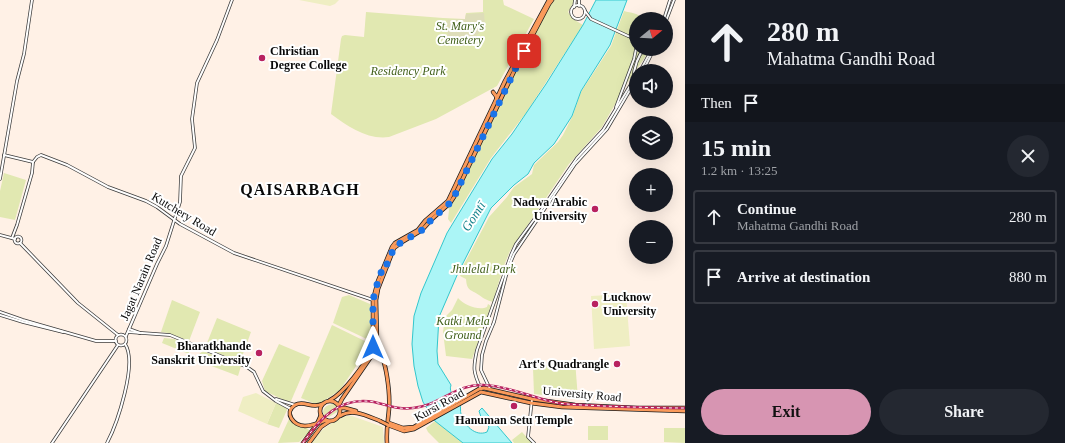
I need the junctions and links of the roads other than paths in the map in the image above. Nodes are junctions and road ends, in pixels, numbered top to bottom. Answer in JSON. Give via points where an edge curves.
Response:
{"nodes":[{"id":1,"x":32,"y":0,"type":"edge"},
{"id":2,"x":232,"y":0,"type":"edge"},
{"id":3,"x":549,"y":0,"type":"edge"},
{"id":4,"x":552,"y":0,"type":"edge"},
{"id":5,"x":576,"y":0,"type":"edge"},
{"id":6,"x":579,"y":0,"type":"edge"},
{"id":7,"x":670,"y":0,"type":"edge"},
{"id":8,"x":674,"y":0,"type":"edge"},
{"id":9,"x":574,"y":6,"type":"junction"},
{"id":10,"x":579,"y":6,"type":"junction"},
{"id":11,"x":585,"y":11,"type":"junction"},
{"id":12,"x":667,"y":12,"type":"edge"},
{"id":13,"x":669,"y":12,"type":"edge"},
{"id":14,"x":582,"y":17,"type":"junction"},
{"id":15,"x":588,"y":17,"type":"junction"},
{"id":16,"x":629,"y":37,"type":"edge"},
{"id":17,"x":635,"y":56,"type":"edge"},
{"id":18,"x":629,"y":88,"type":"edge"},
{"id":19,"x":493,"y":92,"type":"dead end"},
{"id":20,"x":629,"y":94,"type":"edge"},
{"id":21,"x":497,"y":100,"type":"junction"},
{"id":22,"x":615,"y":112,"type":"junction"},
{"id":23,"x":4,"y":155,"type":"junction"},
{"id":24,"x":33,"y":162,"type":"junction"},
{"id":25,"x":0,"y":179,"type":"edge"},
{"id":26,"x":174,"y":219,"type":"junction"},
{"id":27,"x":0,"y":235,"type":"edge"},
{"id":28,"x":12,"y":238,"type":"junction"},
{"id":29,"x":15,"y":239,"type":"junction"},
{"id":30,"x":20,"y":242,"type":"junction"},
{"id":31,"x":385,"y":265,"type":"junction"},
{"id":32,"x":375,"y":300,"type":"junction"},
{"id":33,"x":0,"y":313,"type":"edge"},
{"id":34,"x":129,"y":330,"type":"junction"},
{"id":35,"x":118,"y":336,"type":"junction"},
{"id":36,"x":126,"y":336,"type":"junction"},
{"id":37,"x":116,"y":340,"type":"junction"},
{"id":38,"x":125,"y":344,"type":"junction"},
{"id":39,"x":118,"y":345,"type":"junction"},
{"id":40,"x":375,"y":347,"type":"junction"},
{"id":41,"x":490,"y":389,"type":"junction"},
{"id":42,"x":480,"y":390,"type":"junction"},
{"id":43,"x":276,"y":399,"type":"junction"},
{"id":44,"x":330,"y":400,"type":"junction"},
{"id":45,"x":532,"y":401,"type":"junction"},
{"id":46,"x":296,"y":404,"type":"junction"},
{"id":47,"x":322,"y":404,"type":"junction"},
{"id":48,"x":340,"y":407,"type":"junction"},
{"id":49,"x":581,"y":407,"type":"junction"},
{"id":50,"x":685,"y":408,"type":"edge"},
{"id":51,"x":291,"y":410,"type":"junction"},
{"id":52,"x":685,"y":411,"type":"edge"},
{"id":53,"x":321,"y":415,"type":"junction"},
{"id":54,"x":338,"y":418,"type":"junction"},
{"id":55,"x":328,"y":420,"type":"junction"},
{"id":56,"x":380,"y":420,"type":"junction"},
{"id":57,"x":317,"y":424,"type":"junction"},
{"id":58,"x":310,"y":426,"type":"junction"},
{"id":59,"x":312,"y":430,"type":"junction"},
{"id":60,"x":52,"y":443,"type":"edge"},
{"id":61,"x":107,"y":443,"type":"edge"},
{"id":62,"x":303,"y":443,"type":"edge"},
{"id":63,"x":309,"y":443,"type":"edge"},
{"id":64,"x":387,"y":443,"type":"edge"},
{"id":65,"x":534,"y":443,"type":"edge"}],
"edges":[{"from":1,"to":23,"type":"street"},
{"from":2,"to":26,"type":"street","name":"Jagat Narain Road","via":[[197,83],[192,120],[195,148],[181,176],[180,202]]},
{"from":3,"to":21,"type":"main road"},
{"from":4,"to":31,"type":"main road","via":[[518,63],[454,197],[422,230],[394,248]]},
{"from":5,"to":9,"type":"street"},
{"from":6,"to":10,"type":"street"},
{"from":7,"to":12,"type":"street"},
{"from":8,"to":13,"type":"street"},
{"from":9,"to":10,"type":"street"},
{"from":9,"to":14,"type":"street","via":[[572,16],[577,19]]},
{"from":10,"to":11,"type":"street"},
{"from":11,"to":14,"type":"street"},
{"from":11,"to":15,"type":"street"},
{"from":14,"to":15,"type":"street"},
{"from":15,"to":16,"type":"street"},
{"from":17,"to":22,"type":"street"},
{"from":18,"to":22,"type":"street"},
{"from":19,"to":21,"type":"main road"},
{"from":20,"to":41,"type":"street","via":[[607,129],[576,164],[514,254],[505,276],[480,365]]},
{"from":21,"to":31,"type":"main road","via":[[448,201],[418,230],[395,243]]},
{"from":22,"to":42,"type":"street","via":[[603,130],[577,158],[516,244],[477,350],[474,371]]},
{"from":23,"to":24,"type":"street"},
{"from":23,"to":25,"type":"street"},
{"from":24,"to":26,"type":"street","name":"Kutchery Road","via":[[40,155],[67,165],[108,187],[146,201]]},
{"from":24,"to":28,"type":"street"},
{"from":26,"to":32,"type":"street","name":"Kutchery Road","via":[[234,253]]},
{"from":26,"to":34,"type":"street","name":"Jagat Narain Road","via":[[166,246]]},
{"from":27,"to":28,"type":"street"},
{"from":28,"to":29,"type":"street"},
{"from":29,"to":30,"type":"street","via":[[17,243]]},
{"from":29,"to":30,"type":"street","via":[[17,236],[20,237]]},
{"from":30,"to":35,"type":"street","via":[[78,303]]},
{"from":31,"to":32,"type":"main road"},
{"from":32,"to":40,"type":"main road"},
{"from":33,"to":37,"type":"street","via":[[96,341]]},
{"from":34,"to":36,"type":"street","name":"Jagat Narain Road"},
{"from":34,"to":43,"type":"street","via":[[170,335],[247,367],[254,372],[264,391]]},
{"from":35,"to":36,"type":"street"},
{"from":35,"to":37,"type":"street"},
{"from":36,"to":38,"type":"street"},
{"from":37,"to":39,"type":"street"},
{"from":38,"to":39,"type":"street"},
{"from":38,"to":61,"type":"street","via":[[128,349],[129,367],[125,389],[120,412]]},
{"from":39,"to":60,"type":"street"},
{"from":40,"to":44,"type":"main road","via":[[343,390]]},
{"from":40,"to":48,"type":"main road","via":[[373,356],[342,399]]},
{"from":40,"to":64,"type":"main road","via":[[383,360],[388,383]]},
{"from":41,"to":42,"type":"main road","name":"University Road"},
{"from":41,"to":45,"type":"main road","name":"University Road"},
{"from":42,"to":45,"type":"main road","name":"University Road"},
{"from":42,"to":56,"type":"main road","name":"Kursi Road","bridge":true,"via":[[414,429],[404,431]]},
{"from":43,"to":46,"type":"street"},
{"from":43,"to":51,"type":"street"},
{"from":44,"to":47,"type":"main road"},
{"from":44,"to":48,"type":"main road"},
{"from":45,"to":49,"type":"main road","name":"University Road"},
{"from":45,"to":65,"type":"street","via":[[528,437]]},
{"from":46,"to":47,"type":"main road"},
{"from":46,"to":51,"type":"main road"},
{"from":47,"to":53,"type":"main road"},
{"from":48,"to":54,"type":"main road"},
{"from":48,"to":56,"type":"main road","name":"Kursi Road"},
{"from":49,"to":50,"type":"main road","name":"University Road"},
{"from":49,"to":52,"type":"main road","name":"University Road"},
{"from":51,"to":58,"type":"main road","via":[[289,415],[294,422]]},
{"from":53,"to":55,"type":"main road"},
{"from":53,"to":57,"type":"main road"},
{"from":54,"to":55,"type":"main road"},
{"from":54,"to":56,"type":"main road","name":"Kursi Road","via":[[350,412]]},
{"from":55,"to":57,"type":"main road"},
{"from":55,"to":63,"type":"main road"},
{"from":57,"to":58,"type":"main road"},
{"from":57,"to":59,"type":"main road"},
{"from":58,"to":59,"type":"main road"},
{"from":59,"to":62,"type":"main road"}]}
